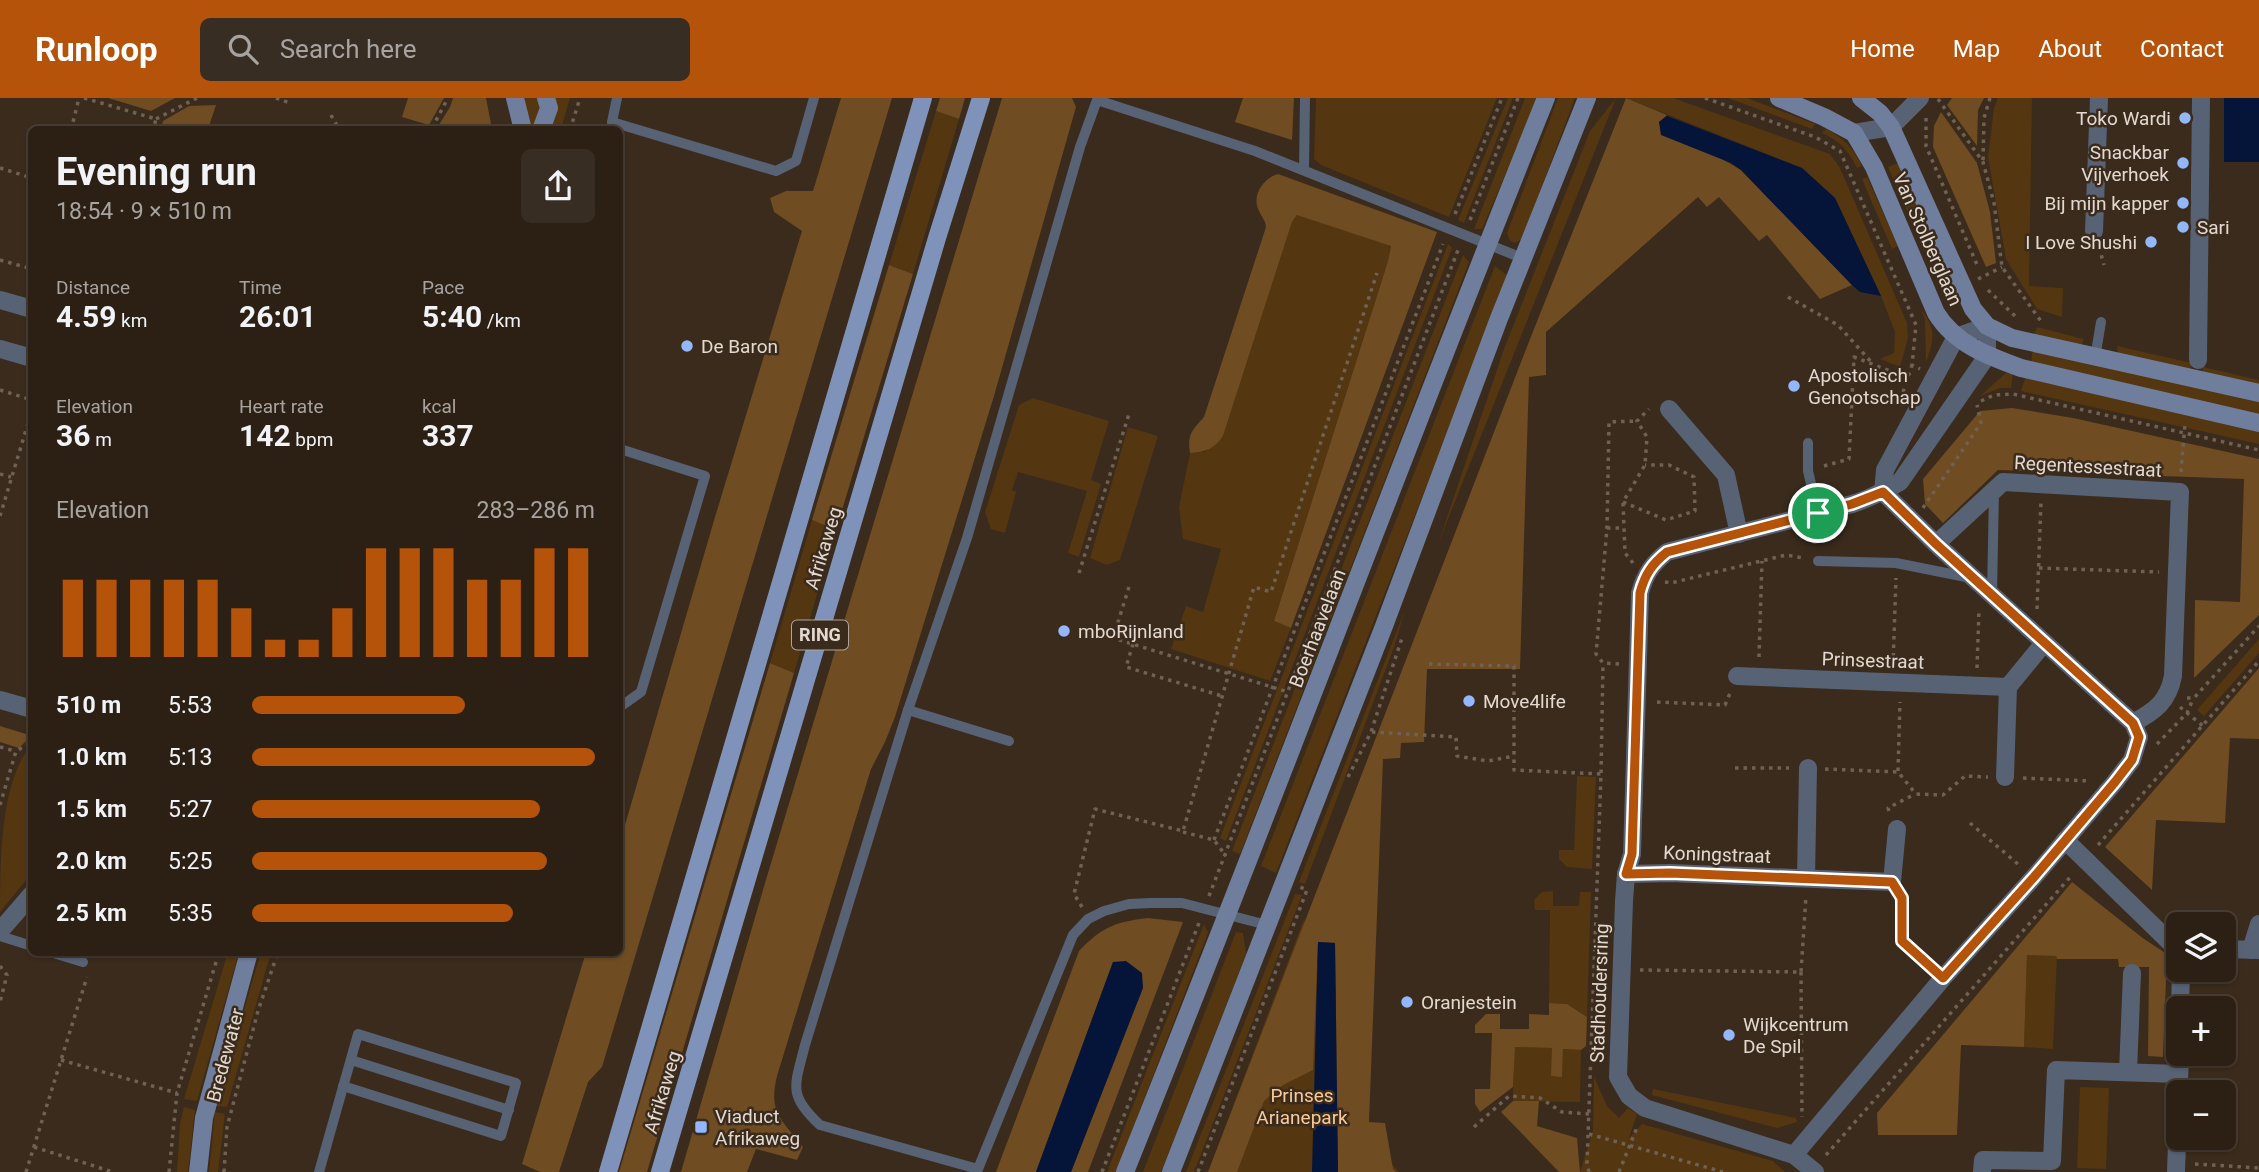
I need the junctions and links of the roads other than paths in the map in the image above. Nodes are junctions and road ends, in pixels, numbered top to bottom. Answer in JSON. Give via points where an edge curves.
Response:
{"nodes":[{"id":1,"x":515,"y":98,"type":"edge"},
{"id":2,"x":546,"y":98,"type":"edge"},
{"id":3,"x":617,"y":98,"type":"edge"},
{"id":4,"x":814,"y":98,"type":"edge"},
{"id":5,"x":923,"y":98,"type":"edge"},
{"id":6,"x":981,"y":98,"type":"edge"},
{"id":7,"x":1305,"y":98,"type":"edge"},
{"id":8,"x":1546,"y":98,"type":"edge"},
{"id":9,"x":1587,"y":98,"type":"edge"},
{"id":10,"x":1779,"y":98,"type":"edge"},
{"id":11,"x":2098,"y":98,"type":"edge"},
{"id":12,"x":2202,"y":98,"type":"edge"},
{"id":13,"x":1865,"y":99,"type":"edge"},
{"id":14,"x":1918,"y":101,"type":"edge"},
{"id":15,"x":522,"y":126,"type":"edge"},
{"id":16,"x":542,"y":126,"type":"edge"},
{"id":17,"x":1891,"y":127,"type":"junction"},
{"id":18,"x":1854,"y":133,"type":"junction"},
{"id":19,"x":1304,"y":170,"type":"junction"},
{"id":20,"x":2094,"y":231,"type":"dead end"},
{"id":21,"x":1487,"y":244,"type":"junction"},
{"id":22,"x":1522,"y":258,"type":"junction"},
{"id":23,"x":0,"y":300,"type":"edge"},
{"id":24,"x":28,"y":308,"type":"edge"},
{"id":25,"x":2101,"y":322,"type":"dead end"},
{"id":26,"x":1987,"y":326,"type":"junction"},
{"id":27,"x":1956,"y":337,"type":"junction"},
{"id":28,"x":0,"y":349,"type":"edge"},
{"id":29,"x":1987,"y":355,"type":"junction"},
{"id":30,"x":28,"y":357,"type":"edge"},
{"id":31,"x":2095,"y":358,"type":"junction"},
{"id":32,"x":2198,"y":360,"type":"dead end"},
{"id":33,"x":2259,"y":393,"type":"edge"},
{"id":34,"x":1661,"y":407,"type":"road end"},
{"id":35,"x":2259,"y":423,"type":"edge"},
{"id":36,"x":1808,"y":443,"type":"dead end"},
{"id":37,"x":623,"y":450,"type":"edge"},
{"id":38,"x":1994,"y":491,"type":"junction"},
{"id":39,"x":1883,"y":492,"type":"junction"},
{"id":40,"x":1814,"y":514,"type":"junction"},
{"id":41,"x":1739,"y":534,"type":"junction"},
{"id":42,"x":1936,"y":544,"type":"junction"},
{"id":43,"x":1818,"y":561,"type":"road end"},
{"id":44,"x":1982,"y":585,"type":"junction"},
{"id":45,"x":2040,"y":639,"type":"junction"},
{"id":46,"x":1737,"y":676,"type":"road end"},
{"id":47,"x":2008,"y":687,"type":"junction"},
{"id":48,"x":0,"y":700,"type":"edge"},
{"id":49,"x":623,"y":705,"type":"edge"},
{"id":50,"x":28,"y":708,"type":"edge"},
{"id":51,"x":908,"y":710,"type":"junction"},
{"id":52,"x":2133,"y":723,"type":"junction"},
{"id":53,"x":1009,"y":741,"type":"dead end"},
{"id":54,"x":1808,"y":768,"type":"road end"},
{"id":55,"x":2005,"y":777,"type":"road end"},
{"id":56,"x":1897,"y":830,"type":"dead end"},
{"id":57,"x":2065,"y":841,"type":"junction"},
{"id":58,"x":1626,"y":874,"type":"junction"},
{"id":59,"x":1807,"y":878,"type":"junction"},
{"id":60,"x":28,"y":899,"type":"edge"},
{"id":61,"x":1229,"y":915,"type":"junction"},
{"id":62,"x":2259,"y":924,"type":"edge"},
{"id":63,"x":1267,"y":925,"type":"junction"},
{"id":64,"x":0,"y":934,"type":"edge"},
{"id":65,"x":2166,"y":938,"type":"edge"},
{"id":66,"x":28,"y":944,"type":"edge"},
{"id":67,"x":2236,"y":949,"type":"edge"},
{"id":68,"x":2255,"y":950,"type":"edge"},
{"id":69,"x":61,"y":956,"type":"edge"},
{"id":70,"x":248,"y":956,"type":"edge"},
{"id":71,"x":87,"y":965,"type":"road end"},
{"id":72,"x":2132,"y":973,"type":"dead end"},
{"id":73,"x":351,"y":1060,"type":"junction"},
{"id":74,"x":2179,"y":1066,"type":"edge"},
{"id":75,"x":2128,"y":1072,"type":"junction"},
{"id":76,"x":2179,"y":1074,"type":"junction"},
{"id":77,"x":343,"y":1087,"type":"junction"},
{"id":78,"x":509,"y":1110,"type":"junction"},
{"id":79,"x":1794,"y":1155,"type":"junction"},
{"id":80,"x":2176,"y":1168,"type":"edge"},
{"id":81,"x":1814,"y":1171,"type":"edge"},
{"id":82,"x":198,"y":1172,"type":"edge"},
{"id":83,"x":319,"y":1172,"type":"edge"},
{"id":84,"x":608,"y":1172,"type":"edge"},
{"id":85,"x":660,"y":1172,"type":"edge"},
{"id":86,"x":1125,"y":1172,"type":"edge"},
{"id":87,"x":1171,"y":1172,"type":"edge"},
{"id":88,"x":1982,"y":1172,"type":"edge"}],
"edges":[{"from":1,"to":15,"type":"street"},
{"from":2,"to":16,"type":"street","via":[[549,108]]},
{"from":3,"to":4,"type":"lane","via":[[612,122],[776,171],[796,161]]},
{"from":5,"to":84,"type":"main road","name":"Afrikaweg","number":"RING"},
{"from":6,"to":85,"type":"main road","name":"Afrikaweg","number":"RING"},
{"from":7,"to":19,"type":"lane"},
{"from":8,"to":21,"type":"street","name":"Boerhaavelaan"},
{"from":9,"to":22,"type":"street"},
{"from":10,"to":18,"type":"street"},
{"from":11,"to":20,"type":"street"},
{"from":12,"to":32,"type":"street"},
{"from":13,"to":17,"type":"street","name":"Van Stolberglaan"},
{"from":13,"to":18,"type":"street"},
{"from":14,"to":17,"type":"street"},
{"from":17,"to":18,"type":"street"},
{"from":17,"to":26,"type":"street","name":"Van Stolberglaan","via":[[1973,309]]},
{"from":18,"to":27,"type":"street","name":"Van Stolberglaan","via":[[1874,167],[1936,313]]},
{"from":19,"to":21,"type":"lane"},
{"from":19,"to":51,"type":"lane","via":[[1097,100],[967,538]]},
{"from":21,"to":22,"type":"lane"},
{"from":21,"to":61,"type":"street","name":"Boerhaavelaan"},
{"from":22,"to":63,"type":"street"},
{"from":23,"to":24,"type":"street"},
{"from":25,"to":31,"type":"lane"},
{"from":26,"to":27,"type":"street"},
{"from":26,"to":29,"type":"street"},
{"from":26,"to":31,"type":"street","via":[[2012,338]]},
{"from":27,"to":29,"type":"street","name":"Van Stolberglaan"},
{"from":27,"to":39,"type":"street","via":[[1885,470]]},
{"from":28,"to":30,"type":"street"},
{"from":29,"to":35,"type":"street","name":"Van Stolberglaan","via":[[2021,368]]},
{"from":29,"to":39,"type":"street","via":[[1900,482]]},
{"from":31,"to":33,"type":"street"},
{"from":34,"to":41,"type":"street","via":[[1726,475]]},
{"from":36,"to":40,"type":"lane"},
{"from":37,"to":49,"type":"lane","via":[[705,476],[641,692]]},
{"from":38,"to":42,"type":"street","name":"Regentessestraat"},
{"from":38,"to":44,"type":"lane"},
{"from":38,"to":52,"type":"street","name":"Regentessestraat","via":[[2003,482],[2180,492],[2173,676],[2168,696],[2153,712]]},
{"from":39,"to":40,"type":"street"},
{"from":39,"to":42,"type":"street"},
{"from":40,"to":41,"type":"street"},
{"from":41,"to":58,"type":"street","name":"Stadhoudersring","via":[[1667,552],[1644,577],[1632,854]]},
{"from":42,"to":44,"type":"street"},
{"from":43,"to":44,"type":"lane","via":[[1896,563]]},
{"from":44,"to":45,"type":"street"},
{"from":45,"to":47,"type":"street"},
{"from":45,"to":52,"type":"street"},
{"from":46,"to":47,"type":"street","name":"Prinsestraat"},
{"from":47,"to":55,"type":"street"},
{"from":48,"to":50,"type":"street"},
{"from":51,"to":53,"type":"lane"},
{"from":51,"to":61,"type":"lane","via":[[796,1079],[804,1110],[820,1125],[978,1169],[1073,935],[1088,919],[1129,904],[1151,902],[1182,903]]},
{"from":52,"to":57,"type":"street","via":[[2139,737],[2132,760]]},
{"from":54,"to":59,"type":"street"},
{"from":56,"to":59,"type":"street","name":"Koningstraat","via":[[1892,882]]},
{"from":57,"to":65,"type":"street"},
{"from":57,"to":79,"type":"street"},
{"from":58,"to":59,"type":"street","name":"Koningstraat"},
{"from":58,"to":79,"type":"street","name":"Stadhoudersring","via":[[1618,1077],[1629,1096],[1645,1108]]},
{"from":60,"to":64,"type":"street"},
{"from":61,"to":63,"type":"lane"},
{"from":61,"to":86,"type":"street","name":"Boerhaavelaan"},
{"from":62,"to":68,"type":"street"},
{"from":63,"to":87,"type":"street"},
{"from":64,"to":66,"type":"lane"},
{"from":67,"to":68,"type":"street"},
{"from":69,"to":71,"type":"lane"},
{"from":70,"to":82,"type":"street","name":"Bredewater","via":[[204,1118]]},
{"from":72,"to":75,"type":"street"},
{"from":73,"to":77,"type":"lane"},
{"from":73,"to":78,"type":"lane"},
{"from":73,"to":78,"type":"lane","via":[[358,1034],[516,1083]]},
{"from":74,"to":76,"type":"street"},
{"from":75,"to":76,"type":"street"},
{"from":75,"to":88,"type":"street","via":[[2056,1070],[2052,1161],[1983,1160]]},
{"from":76,"to":80,"type":"street"},
{"from":77,"to":78,"type":"lane","via":[[501,1136]]},
{"from":77,"to":83,"type":"lane"},
{"from":79,"to":81,"type":"street"}]}
